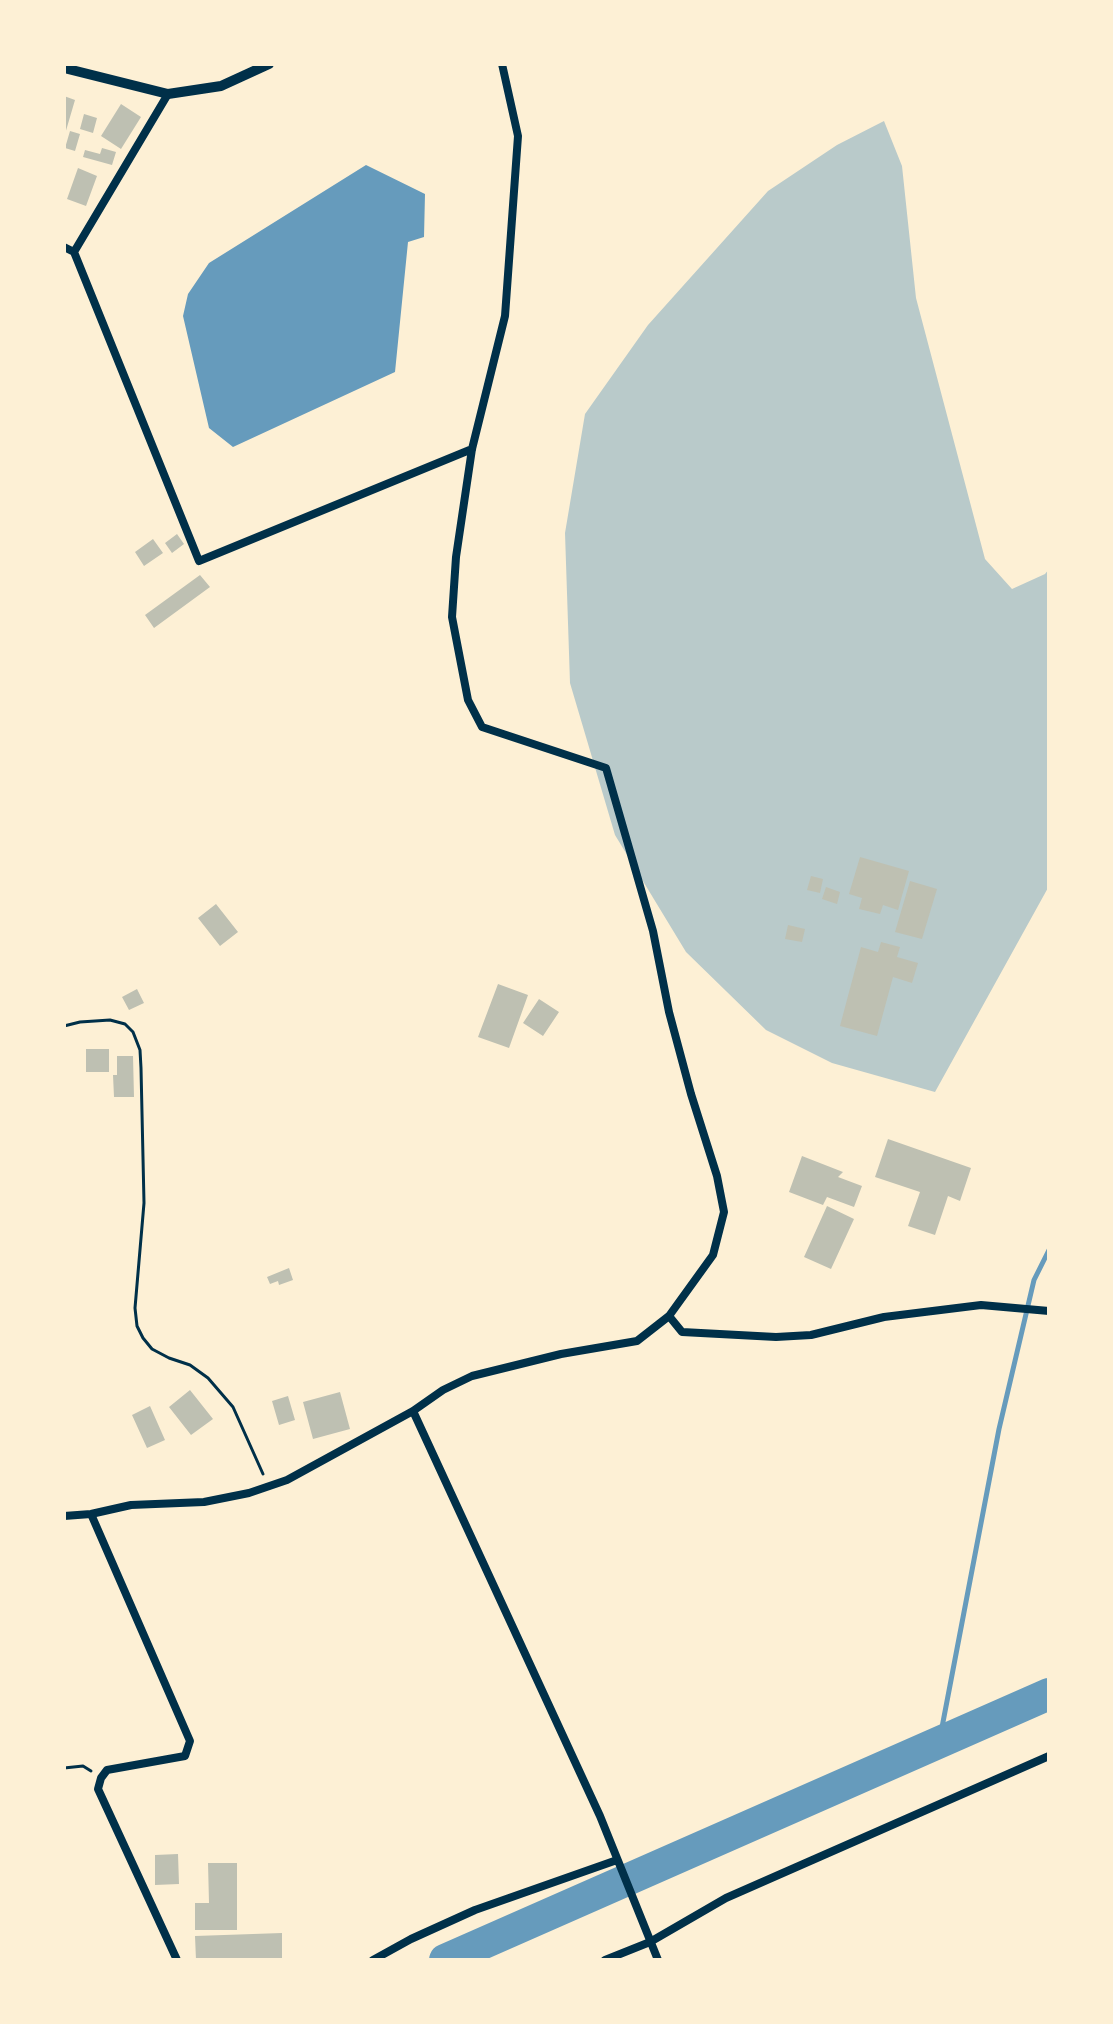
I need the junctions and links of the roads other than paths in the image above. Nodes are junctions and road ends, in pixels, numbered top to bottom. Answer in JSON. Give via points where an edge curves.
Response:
{"nodes":[{"id":1,"x":269,"y":64,"type":"edge"},
{"id":2,"x":502,"y":64,"type":"edge"},
{"id":3,"x":64,"y":68,"type":"edge"},
{"id":4,"x":168,"y":94,"type":"junction"},
{"id":5,"x":64,"y":247,"type":"edge"},
{"id":6,"x":74,"y":252,"type":"junction"},
{"id":7,"x":472,"y":449,"type":"junction"},
{"id":8,"x":1049,"y":1311,"type":"edge"},
{"id":9,"x":669,"y":1316,"type":"junction"},
{"id":10,"x":413,"y":1411,"type":"junction"},
{"id":11,"x":91,"y":1514,"type":"junction"},
{"id":12,"x":64,"y":1516,"type":"edge"},
{"id":13,"x":1049,"y":1756,"type":"edge"},
{"id":14,"x":617,"y":1860,"type":"junction"},
{"id":15,"x":650,"y":1942,"type":"junction"},
{"id":16,"x":177,"y":1960,"type":"edge"},
{"id":17,"x":373,"y":1960,"type":"edge"},
{"id":18,"x":605,"y":1960,"type":"edge"},
{"id":19,"x":658,"y":1960,"type":"edge"}],
"edges":[{"from":1,"to":4,"type":"street","via":[[221,86]]},
{"from":2,"to":7,"type":"street","via":[[518,136],[505,316]]},
{"from":3,"to":4,"type":"street"},
{"from":4,"to":6,"type":"street"},
{"from":5,"to":6,"type":"street"},
{"from":6,"to":7,"type":"street","via":[[199,561]]},
{"from":7,"to":9,"type":"street","via":[[452,617],[468,700],[482,727],[606,768],[717,1176],[724,1212],[713,1255]]},
{"from":8,"to":9,"type":"street","via":[[981,1305],[776,1337],[682,1332]]},
{"from":9,"to":10,"type":"street","via":[[637,1341],[472,1376]]},
{"from":10,"to":11,"type":"street","via":[[267,1487],[204,1502],[131,1505]]},
{"from":10,"to":14,"type":"street"},
{"from":11,"to":12,"type":"street"},
{"from":11,"to":16,"type":"street","via":[[190,1741],[185,1756],[107,1770],[98,1789]]},
{"from":13,"to":15,"type":"street","via":[[726,1898]]},
{"from":14,"to":15,"type":"street"},
{"from":14,"to":17,"type":"street","via":[[475,1910]]},
{"from":15,"to":18,"type":"street"},
{"from":15,"to":19,"type":"street"}]}
